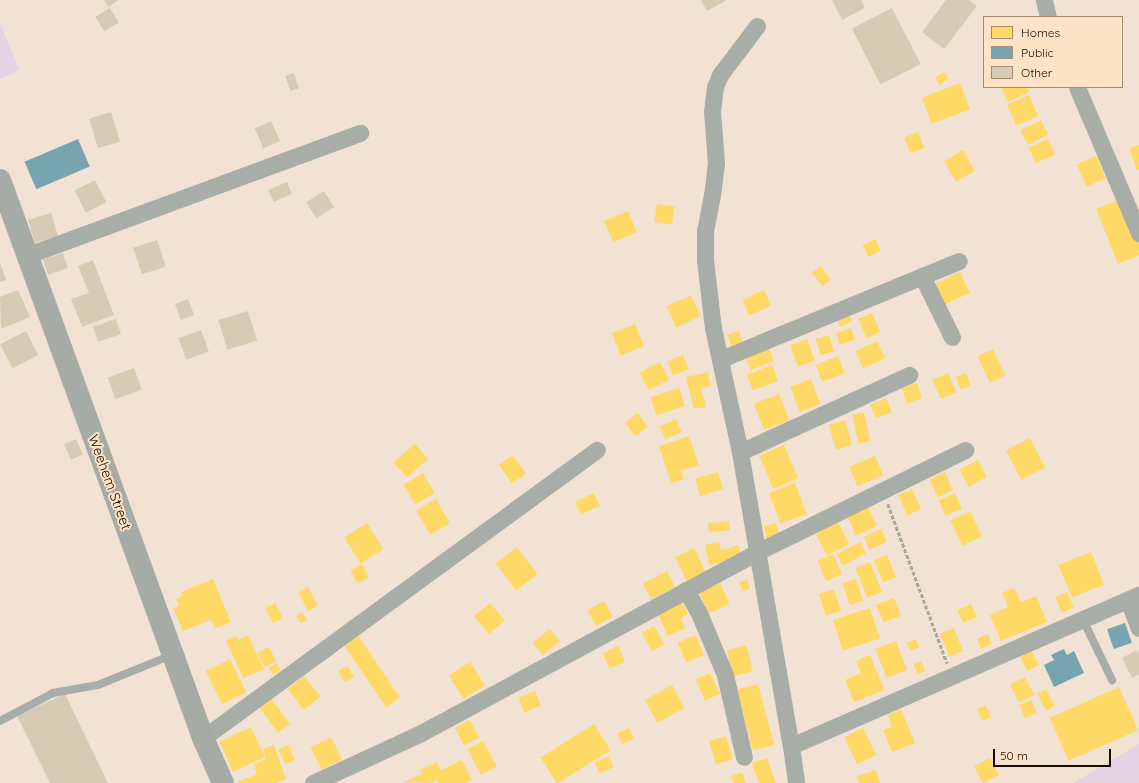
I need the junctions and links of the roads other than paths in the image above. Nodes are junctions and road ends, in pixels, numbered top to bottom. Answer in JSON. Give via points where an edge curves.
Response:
{"nodes":[{"id":1,"x":1044,"y":0,"type":"edge"},
{"id":2,"x":1048,"y":16,"type":"edge"},
{"id":3,"x":757,"y":26,"type":"dead end"},
{"id":4,"x":1078,"y":88,"type":"edge"},
{"id":5,"x":360,"y":133,"type":"dead end"},
{"id":6,"x":0,"y":180,"type":"edge"},
{"id":7,"x":1139,"y":233,"type":"edge"},
{"id":8,"x":28,"y":255,"type":"junction"},
{"id":9,"x":958,"y":261,"type":"dead end"},
{"id":10,"x":922,"y":276,"type":"junction"},
{"id":11,"x":952,"y":337,"type":"dead end"},
{"id":12,"x":721,"y":359,"type":"junction"},
{"id":13,"x":909,"y":375,"type":"dead end"},
{"id":14,"x":597,"y":450,"type":"dead end"},
{"id":15,"x":965,"y":450,"type":"dead end"},
{"id":16,"x":740,"y":452,"type":"junction"},
{"id":17,"x":757,"y":552,"type":"junction"},
{"id":18,"x":686,"y":590,"type":"junction"},
{"id":19,"x":1133,"y":598,"type":"edge"},
{"id":20,"x":1083,"y":620,"type":"junction"},
{"id":21,"x":1139,"y":628,"type":"edge"},
{"id":22,"x":172,"y":655,"type":"junction"},
{"id":23,"x":1112,"y":680,"type":"dead end"},
{"id":24,"x":0,"y":721,"type":"edge"},
{"id":25,"x":203,"y":738,"type":"junction"},
{"id":26,"x":791,"y":746,"type":"junction"},
{"id":27,"x":744,"y":757,"type":"dead end"},
{"id":28,"x":223,"y":783,"type":"edge"},
{"id":29,"x":313,"y":783,"type":"edge"},
{"id":30,"x":796,"y":783,"type":"edge"}],
"edges":[{"from":1,"to":2,"type":"street"},
{"from":3,"to":12,"type":"street","via":[[720,75],[715,88],[712,111],[716,163],[705,230],[705,260],[713,328]]},
{"from":4,"to":7,"type":"street"},
{"from":5,"to":8,"type":"street"},
{"from":6,"to":8,"type":"street","name":"Weehem Street"},
{"from":8,"to":22,"type":"street","name":"Weehem Street"},
{"from":9,"to":10,"type":"street"},
{"from":10,"to":11,"type":"street"},
{"from":10,"to":12,"type":"street"},
{"from":12,"to":16,"type":"street"},
{"from":13,"to":16,"type":"street"},
{"from":14,"to":25,"type":"street"},
{"from":15,"to":17,"type":"street"},
{"from":16,"to":17,"type":"street"},
{"from":17,"to":18,"type":"street"},
{"from":17,"to":26,"type":"street"},
{"from":18,"to":27,"type":"street","via":[[725,675]]},
{"from":18,"to":29,"type":"street","via":[[421,732]]},
{"from":19,"to":20,"type":"street"},
{"from":19,"to":21,"type":"street"},
{"from":20,"to":23,"type":"lane"},
{"from":20,"to":26,"type":"street"},
{"from":22,"to":24,"type":"lane","via":[[98,685],[53,693]]},
{"from":22,"to":25,"type":"street","name":"Weehem Street"},
{"from":25,"to":28,"type":"street","name":"Weehem Street"},
{"from":26,"to":30,"type":"street"}]}
